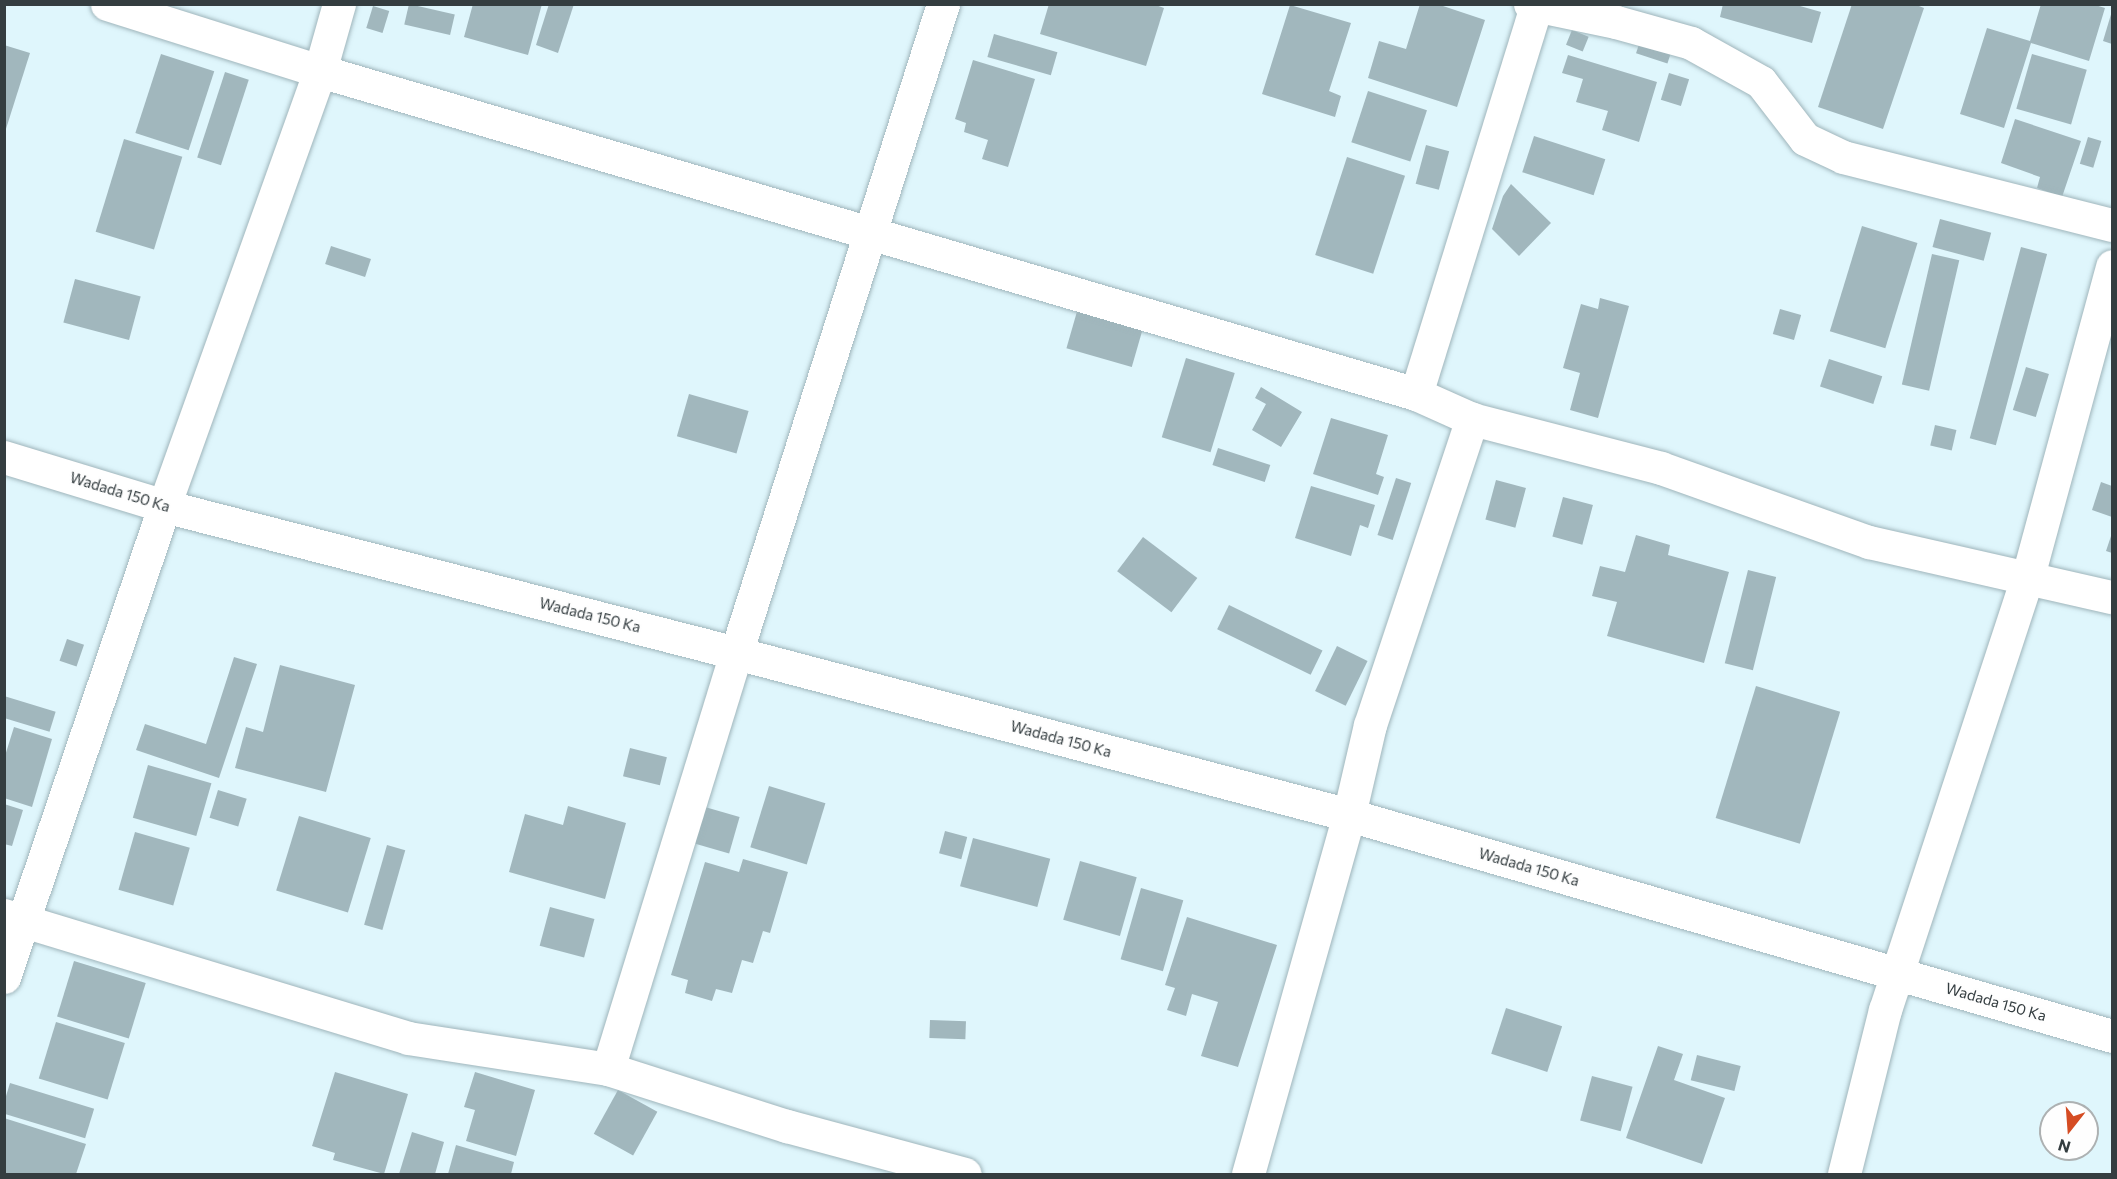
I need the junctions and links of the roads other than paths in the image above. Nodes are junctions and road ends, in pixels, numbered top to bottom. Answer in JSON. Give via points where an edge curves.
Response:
{"nodes":[{"id":1,"x":108,"y":4,"type":"edge"},
{"id":2,"x":339,"y":4,"type":"edge"},
{"id":3,"x":943,"y":4,"type":"edge"},
{"id":4,"x":1534,"y":5,"type":"edge"},
{"id":5,"x":320,"y":70,"type":"junction"},
{"id":6,"x":2112,"y":225,"type":"edge"},
{"id":7,"x":871,"y":234,"type":"junction"},
{"id":8,"x":2112,"y":266,"type":"edge"},
{"id":9,"x":1416,"y":394,"type":"junction"},
{"id":10,"x":1472,"y":419,"type":"junction"},
{"id":11,"x":4,"y":457,"type":"edge"},
{"id":12,"x":164,"y":506,"type":"junction"},
{"id":13,"x":2028,"y":576,"type":"junction"},
{"id":14,"x":2112,"y":597,"type":"edge"},
{"id":15,"x":736,"y":653,"type":"junction"},
{"id":16,"x":1349,"y":815,"type":"junction"},
{"id":17,"x":14,"y":918,"type":"edge"},
{"id":18,"x":1896,"y":973,"type":"junction"},
{"id":19,"x":4,"y":977,"type":"edge"},
{"id":20,"x":2112,"y":1036,"type":"edge"},
{"id":21,"x":608,"y":1068,"type":"junction"},
{"id":22,"x":965,"y":1174,"type":"edge"},
{"id":23,"x":1248,"y":1174,"type":"edge"},
{"id":24,"x":1844,"y":1174,"type":"edge"}],
"edges":[{"from":1,"to":5,"type":"street"},
{"from":2,"to":5,"type":"street"},
{"from":3,"to":7,"type":"street"},
{"from":4,"to":6,"type":"street","via":[[1691,43],[1761,82],[1805,139],[1843,157]]},
{"from":4,"to":9,"type":"street"},
{"from":5,"to":7,"type":"street"},
{"from":5,"to":12,"type":"street"},
{"from":7,"to":9,"type":"street"},
{"from":7,"to":15,"type":"street"},
{"from":8,"to":13,"type":"street"},
{"from":9,"to":10,"type":"street"},
{"from":10,"to":13,"type":"street","via":[[1660,468],[1869,542]]},
{"from":10,"to":16,"type":"street","via":[[1370,725]]},
{"from":11,"to":12,"type":"street","name":"Wadada 150 Ka"},
{"from":12,"to":15,"type":"street","name":"Wadada 150 Ka"},
{"from":12,"to":17,"type":"street"},
{"from":13,"to":14,"type":"street"},
{"from":13,"to":18,"type":"street"},
{"from":15,"to":16,"type":"street","name":"Wadada 150 Ka"},
{"from":15,"to":21,"type":"street"},
{"from":16,"to":18,"type":"street","name":"Wadada 150 Ka"},
{"from":16,"to":23,"type":"street"},
{"from":17,"to":19,"type":"street"},
{"from":17,"to":21,"type":"street","via":[[408,1038]]},
{"from":18,"to":20,"type":"street","name":"Wadada 150 Ka"},
{"from":18,"to":24,"type":"street"},
{"from":21,"to":22,"type":"street","via":[[787,1126]]}]}
